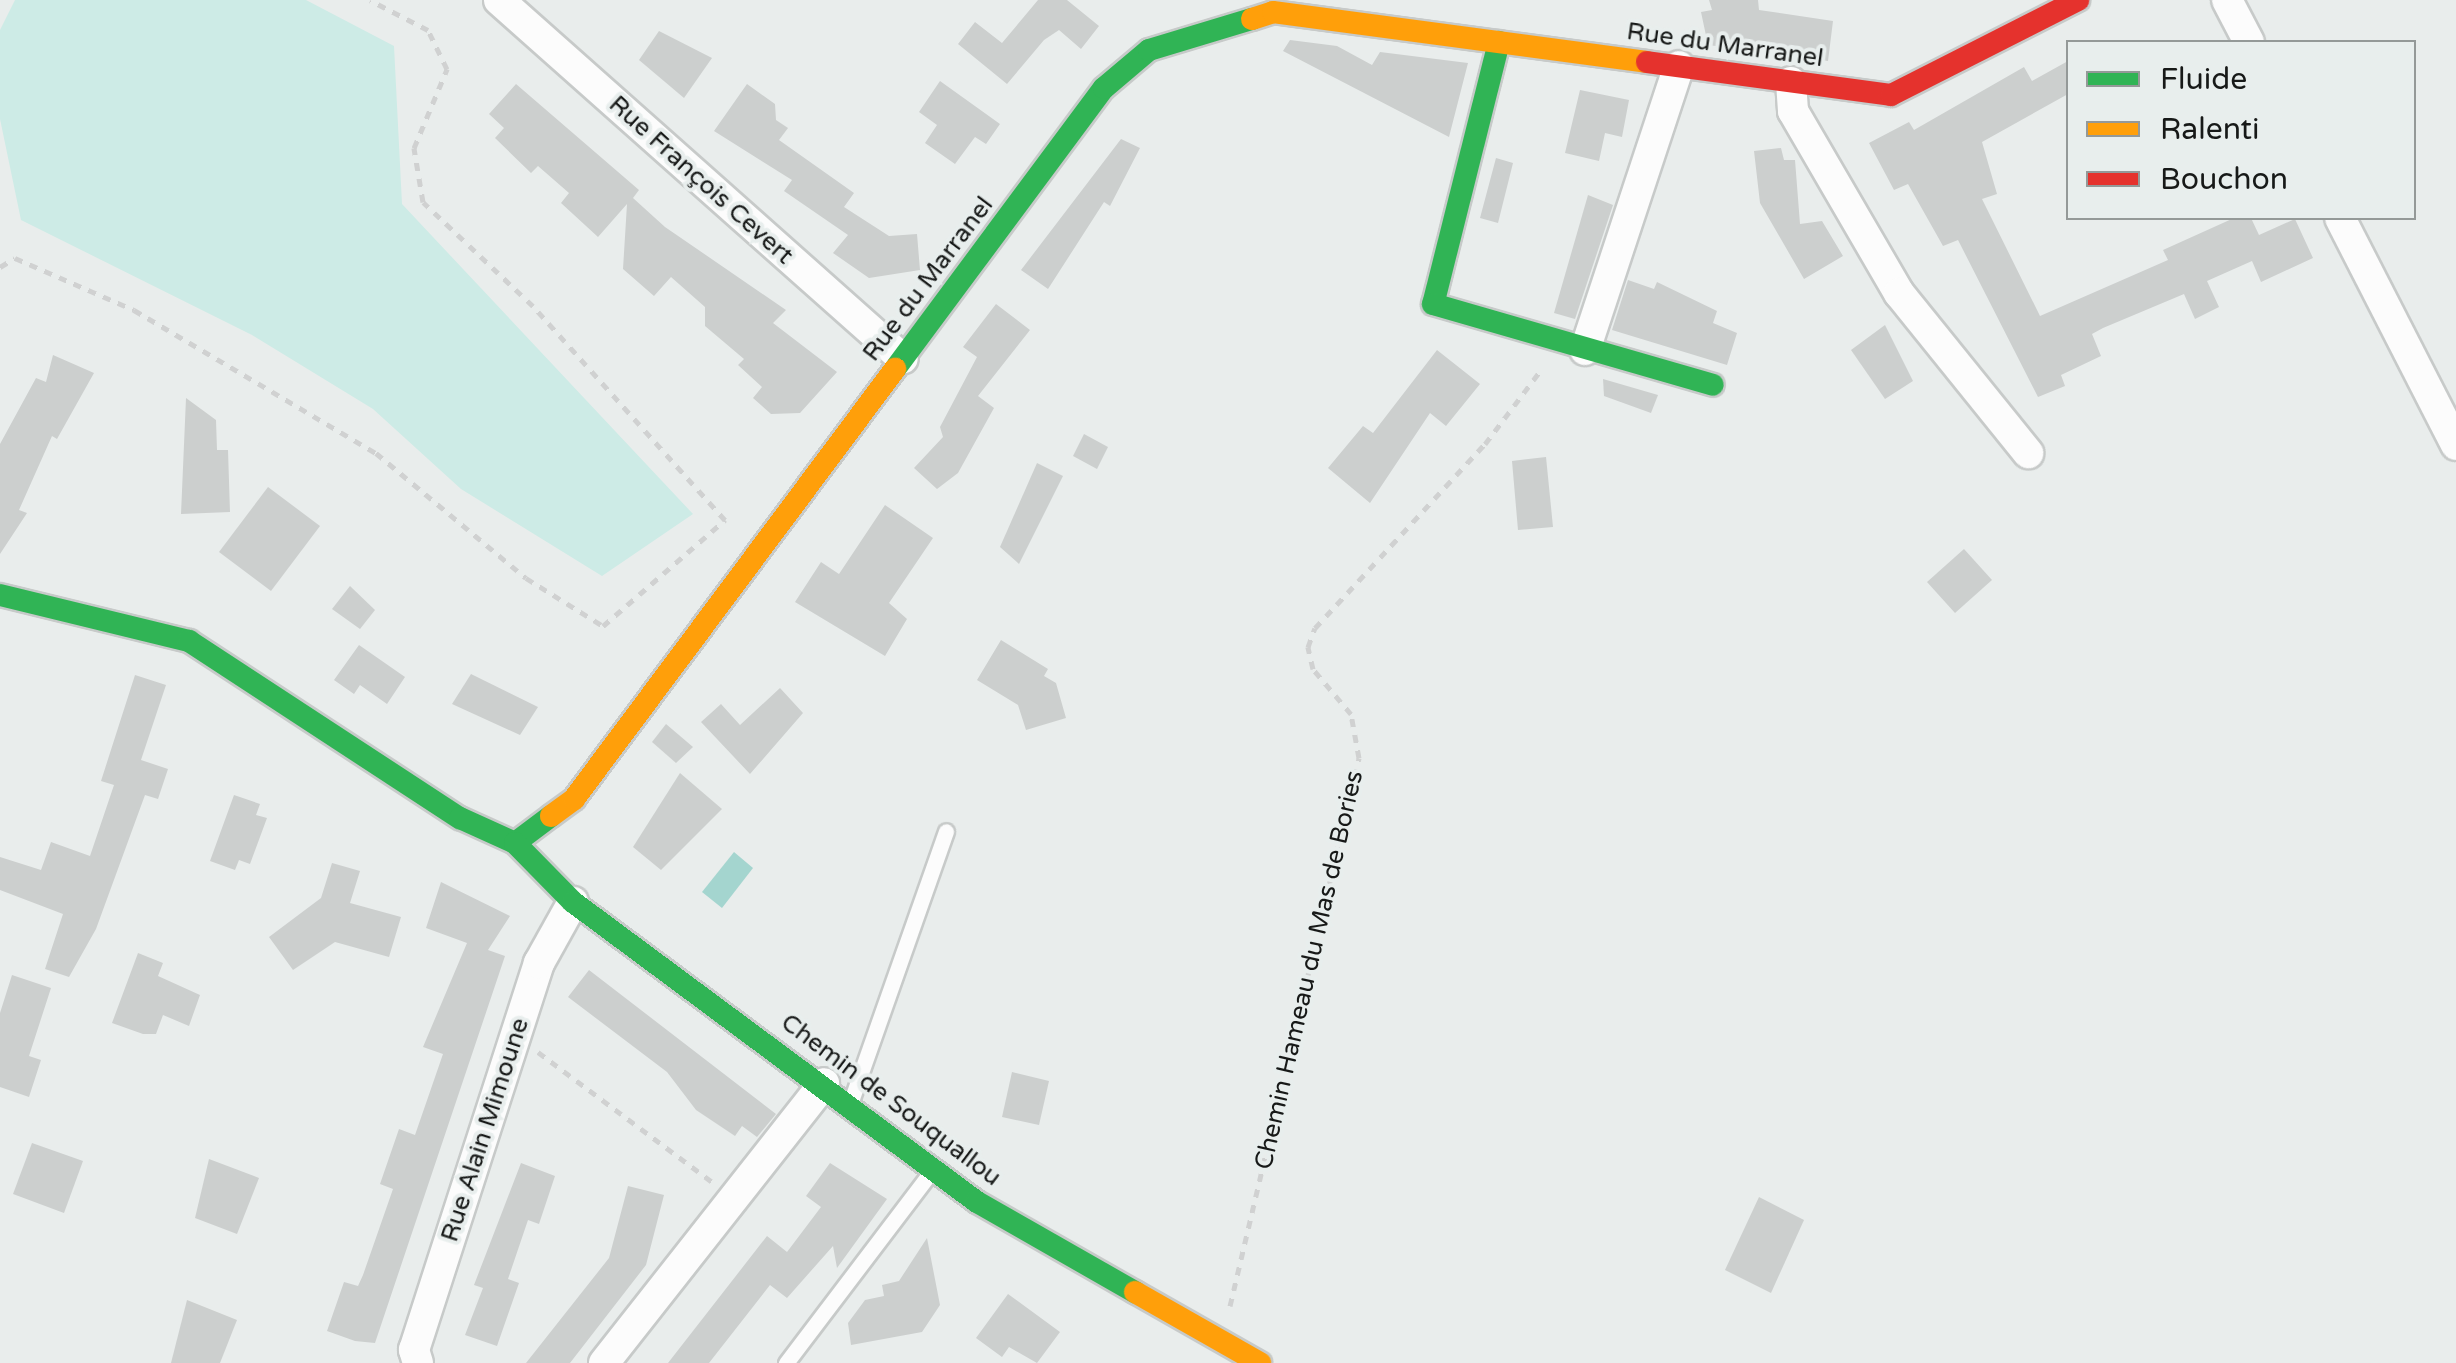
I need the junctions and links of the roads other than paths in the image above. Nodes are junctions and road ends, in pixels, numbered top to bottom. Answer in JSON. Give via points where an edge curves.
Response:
{"nodes":[{"id":1,"x":499,"y":0,"type":"edge"},
{"id":2,"x":2078,"y":0,"type":"edge"},
{"id":3,"x":2226,"y":0,"type":"edge"},
{"id":4,"x":1270,"y":6,"type":"edge"},
{"id":5,"x":2248,"y":40,"type":"edge"},
{"id":6,"x":1499,"y":42,"type":"junction"},
{"id":7,"x":1680,"y":66,"type":"junction"},
{"id":8,"x":1792,"y":82,"type":"junction"},
{"id":9,"x":2341,"y":220,"type":"edge"},
{"id":10,"x":1573,"y":347,"type":"junction"},
{"id":11,"x":903,"y":359,"type":"junction"},
{"id":12,"x":1713,"y":386,"type":"dead end"},
{"id":13,"x":2456,"y":445,"type":"edge"},
{"id":14,"x":2028,"y":452,"type":"dead end"},
{"id":15,"x":0,"y":595,"type":"edge"},
{"id":16,"x":946,"y":831,"type":"dead end"},
{"id":17,"x":515,"y":843,"type":"junction"},
{"id":18,"x":573,"y":902,"type":"junction"},
{"id":19,"x":824,"y":1084,"type":"junction"},
{"id":20,"x":850,"y":1104,"type":"junction"},
{"id":21,"x":934,"y":1168,"type":"junction"},
{"id":22,"x":418,"y":1363,"type":"edge"},
{"id":23,"x":604,"y":1363,"type":"edge"},
{"id":24,"x":786,"y":1363,"type":"edge"},
{"id":25,"x":1260,"y":1363,"type":"edge"}],
"edges":[{"from":1,"to":11,"type":"street","name":"Rue François Cevert"},
{"from":2,"to":8,"type":"street","name":"Rue du Marranel","via":[[1891,95]]},
{"from":3,"to":5,"type":"street"},
{"from":4,"to":6,"type":"street","name":"Rue du Marranel"},
{"from":4,"to":11,"type":"street","name":"Rue du Marranel","via":[[1149,50],[1104,88]]},
{"from":6,"to":7,"type":"street","name":"Rue du Marranel"},
{"from":6,"to":10,"type":"street","via":[[1434,304]]},
{"from":7,"to":8,"type":"street","name":"Rue du Marranel"},
{"from":7,"to":10,"type":"street"},
{"from":8,"to":14,"type":"street","via":[[1794,111],[1899,293]]},
{"from":9,"to":13,"type":"street"},
{"from":10,"to":12,"type":"street"},
{"from":11,"to":17,"type":"street","name":"Rue du Marranel","via":[[574,799]]},
{"from":15,"to":17,"type":"street","via":[[189,642],[280,694],[460,818]]},
{"from":16,"to":20,"type":"lane"},
{"from":17,"to":18,"type":"street","name":"Chemin de Souquallou"},
{"from":18,"to":19,"type":"street","name":"Chemin de Souquallou"},
{"from":18,"to":22,"type":"street","name":"Rue Alain Mimoune","via":[[538,963],[414,1350]]},
{"from":19,"to":20,"type":"street","name":"Chemin de Souquallou"},
{"from":19,"to":23,"type":"street"},
{"from":20,"to":21,"type":"street","name":"Chemin de Souquallou"},
{"from":21,"to":24,"type":"lane"},
{"from":21,"to":25,"type":"street","name":"Chemin de Souquallou","via":[[977,1202]]}]}
